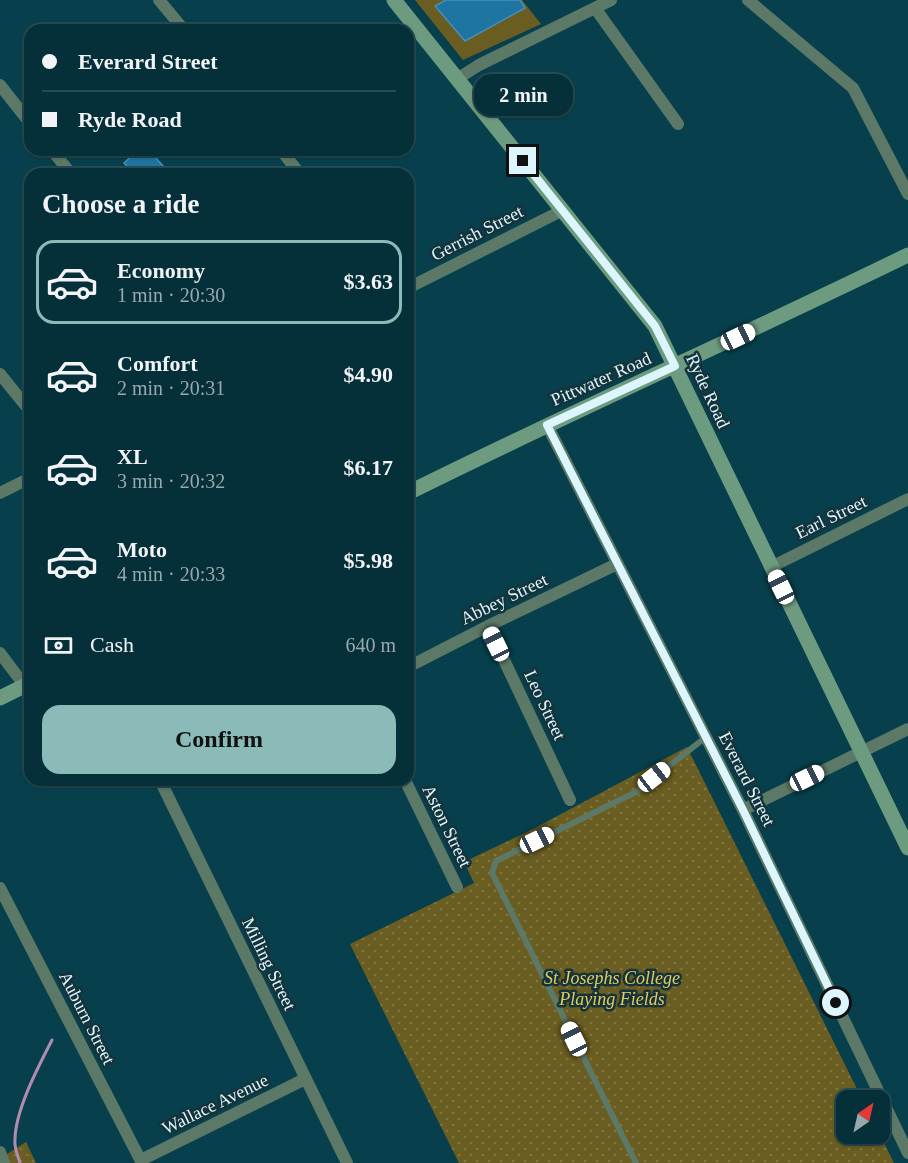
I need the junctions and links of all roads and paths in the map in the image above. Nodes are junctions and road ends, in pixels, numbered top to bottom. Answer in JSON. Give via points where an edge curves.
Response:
{"nodes":[{"id":1,"x":159,"y":0,"type":"edge"},
{"id":2,"x":394,"y":0,"type":"edge"},
{"id":3,"x":611,"y":0,"type":"edge"},
{"id":4,"x":748,"y":0,"type":"edge"},
{"id":5,"x":595,"y":8,"type":"junction"},
{"id":6,"x":179,"y":24,"type":"edge"},
{"id":7,"x":413,"y":24,"type":"edge"},
{"id":8,"x":414,"y":25,"type":"edge"},
{"id":9,"x":457,"y":79,"type":"junction"},
{"id":10,"x":0,"y":86,"type":"edge"},
{"id":11,"x":24,"y":116,"type":"edge"},
{"id":12,"x":678,"y":124,"type":"dead end"},
{"id":13,"x":57,"y":156,"type":"edge"},
{"id":14,"x":286,"y":156,"type":"edge"},
{"id":15,"x":66,"y":168,"type":"edge"},
{"id":16,"x":295,"y":168,"type":"edge"},
{"id":17,"x":908,"y":194,"type":"edge"},
{"id":18,"x":563,"y":210,"type":"junction"},
{"id":19,"x":908,"y":255,"type":"edge"},
{"id":20,"x":414,"y":285,"type":"edge"},
{"id":21,"x":675,"y":366,"type":"junction"},
{"id":22,"x":0,"y":374,"type":"edge"},
{"id":23,"x":24,"y":404,"type":"edge"},
{"id":24,"x":547,"y":425,"type":"junction"},
{"id":25,"x":24,"y":481,"type":"edge"},
{"id":26,"x":414,"y":490,"type":"edge"},
{"id":27,"x":0,"y":494,"type":"edge"},
{"id":28,"x":908,"y":499,"type":"edge"},
{"id":29,"x":618,"y":564,"type":"junction"},
{"id":30,"x":771,"y":567,"type":"junction"},
{"id":31,"x":488,"y":626,"type":"junction"},
{"id":32,"x":0,"y":653,"type":"edge"},
{"id":33,"x":414,"y":665,"type":"edge"},
{"id":34,"x":24,"y":680,"type":"edge"},
{"id":35,"x":24,"y":686,"type":"edge"},
{"id":36,"x":0,"y":698,"type":"edge"},
{"id":37,"x":908,"y":729,"type":"edge"},
{"id":38,"x":706,"y":737,"type":"junction"},
{"id":39,"x":862,"y":752,"type":"junction"},
{"id":40,"x":163,"y":786,"type":"edge"},
{"id":41,"x":408,"y":786,"type":"edge"},
{"id":42,"x":570,"y":800,"type":"dead end"},
{"id":43,"x":743,"y":810,"type":"junction"},
{"id":44,"x":908,"y":848,"type":"edge"},
{"id":45,"x":457,"y":887,"type":"dead end"},
{"id":46,"x":0,"y":888,"type":"edge"},
{"id":47,"x":305,"y":1079,"type":"junction"},
{"id":48,"x":0,"y":1152,"type":"edge"},
{"id":49,"x":908,"y":1153,"type":"edge"},
{"id":50,"x":141,"y":1162,"type":"edge"},
{"id":51,"x":4,"y":1163,"type":"edge"},
{"id":52,"x":346,"y":1163,"type":"edge"},
{"id":53,"x":636,"y":1163,"type":"edge"}],
"edges":[{"from":1,"to":6,"type":"street"},
{"from":2,"to":7,"type":"main road","name":"Ryde Road"},
{"from":3,"to":5,"type":"street"},
{"from":4,"to":17,"type":"street","via":[[853,88]]},
{"from":5,"to":9,"type":"street"},
{"from":5,"to":12,"type":"street"},
{"from":8,"to":9,"type":"main road","name":"Ryde Road"},
{"from":9,"to":18,"type":"main road","name":"Ryde Road"},
{"from":10,"to":11,"type":"street"},
{"from":13,"to":15,"type":"street"},
{"from":14,"to":16,"type":"street"},
{"from":18,"to":20,"type":"street","name":"Gerrish Street"},
{"from":18,"to":21,"type":"main road","name":"Ryde Road","via":[[655,326]]},
{"from":19,"to":21,"type":"main road","name":"Pittwater Road"},
{"from":21,"to":24,"type":"main road","name":"Pittwater Road"},
{"from":21,"to":30,"type":"main road","name":"Ryde Road"},
{"from":22,"to":23,"type":"street"},
{"from":24,"to":26,"type":"main road","name":"Pittwater Road"},
{"from":24,"to":29,"type":"street","name":"Everard Street"},
{"from":25,"to":27,"type":"street"},
{"from":28,"to":30,"type":"street","name":"Earl Street"},
{"from":29,"to":31,"type":"street","name":"Abbey Street"},
{"from":29,"to":38,"type":"street","name":"Everard Street"},
{"from":30,"to":39,"type":"main road","name":"Ryde Road"},
{"from":31,"to":33,"type":"street","name":"Abbey Street"},
{"from":31,"to":42,"type":"street","name":"Leo Street"},
{"from":32,"to":34,"type":"street"},
{"from":35,"to":36,"type":"main road"},
{"from":37,"to":39,"type":"street"},
{"from":38,"to":43,"type":"street","name":"Everard Street"},
{"from":38,"to":53,"type":"lane","via":[[636,792],[496,861],[492,873]]},
{"from":39,"to":43,"type":"street"},
{"from":39,"to":44,"type":"main road","name":"Ryde Road"},
{"from":40,"to":47,"type":"street","name":"Milling Street"},
{"from":41,"to":45,"type":"street","name":"Aston Street"},
{"from":43,"to":49,"type":"street","name":"Everard Street"},
{"from":46,"to":50,"type":"street","name":"Auburn Street"},
{"from":47,"to":50,"type":"street","name":"Wallace Avenue"},
{"from":47,"to":52,"type":"street","name":"Milling Street"},
{"from":48,"to":51,"type":"street"}]}
